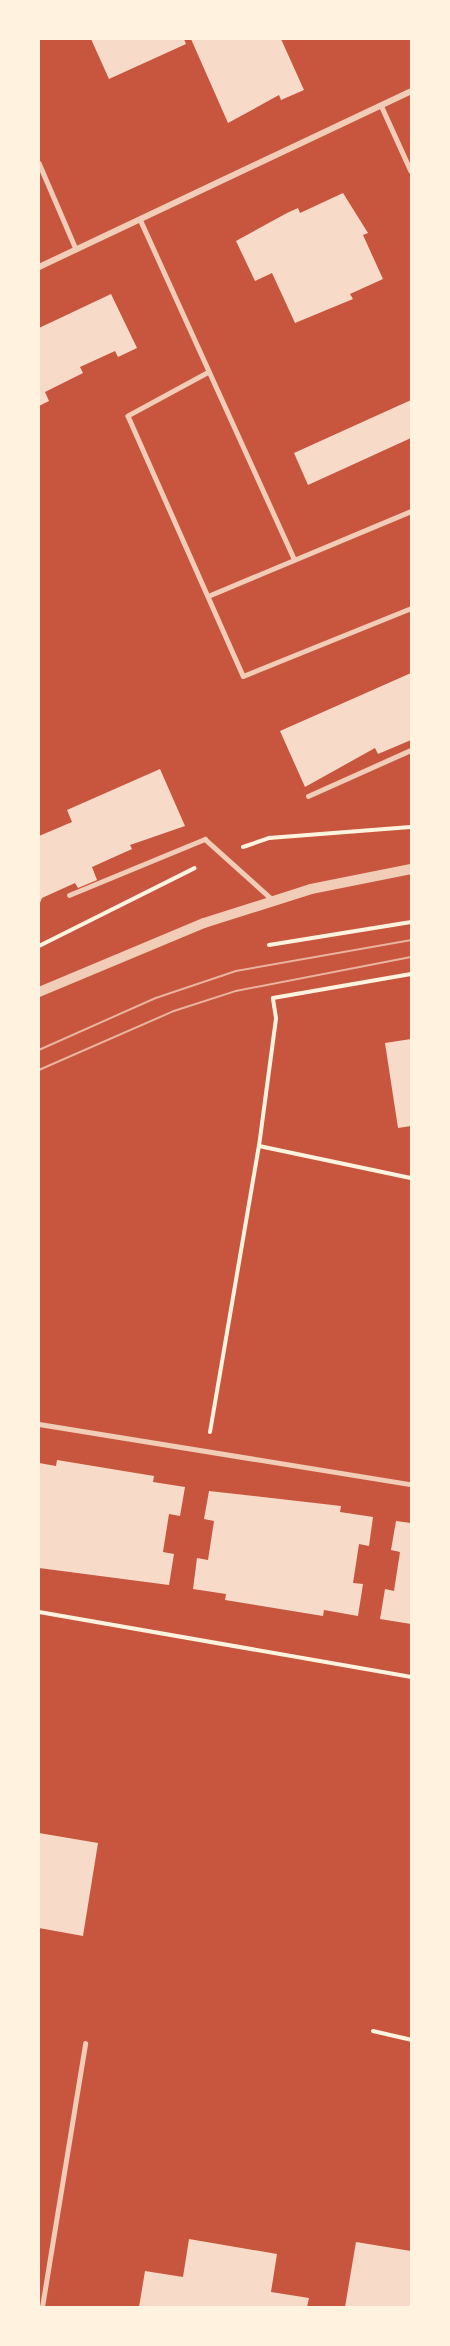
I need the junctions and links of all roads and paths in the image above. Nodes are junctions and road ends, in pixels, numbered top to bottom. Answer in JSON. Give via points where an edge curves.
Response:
{"nodes":[{"id":1,"x":411,"y":91,"type":"edge"},
{"id":2,"x":381,"y":105,"type":"junction"},
{"id":3,"x":39,"y":163,"type":"edge"},
{"id":4,"x":411,"y":171,"type":"edge"},
{"id":5,"x":140,"y":219,"type":"junction"},
{"id":6,"x":76,"y":249,"type":"junction"},
{"id":7,"x":39,"y":267,"type":"edge"},
{"id":8,"x":209,"y":372,"type":"junction"},
{"id":9,"x":411,"y":511,"type":"edge"},
{"id":10,"x":294,"y":559,"type":"junction"},
{"id":11,"x":208,"y":596,"type":"junction"},
{"id":12,"x":411,"y":608,"type":"edge"},
{"id":13,"x":411,"y":750,"type":"edge"},
{"id":14,"x":308,"y":796,"type":"dead end"},
{"id":15,"x":411,"y":869,"type":"edge"},
{"id":16,"x":69,"y":896,"type":"dead end"},
{"id":17,"x":273,"y":900,"type":"junction"},
{"id":18,"x":411,"y":922,"type":"edge"},
{"id":19,"x":269,"y":945,"type":"dead end"},
{"id":20,"x":411,"y":974,"type":"edge"},
{"id":21,"x":39,"y":992,"type":"edge"},
{"id":22,"x":259,"y":1146,"type":"junction"},
{"id":23,"x":411,"y":1178,"type":"edge"},
{"id":24,"x":39,"y":1424,"type":"edge"},
{"id":25,"x":207,"y":1452,"type":"junction"},
{"id":26,"x":411,"y":1484,"type":"edge"},
{"id":27,"x":39,"y":1612,"type":"edge"},
{"id":28,"x":411,"y":1677,"type":"edge"},
{"id":29,"x":373,"y":2031,"type":"dead end"},
{"id":30,"x":411,"y":2040,"type":"edge"},
{"id":31,"x":85,"y":2043,"type":"dead end"},
{"id":32,"x":42,"y":2307,"type":"edge"}],
"edges":[{"from":1,"to":2,"type":"street"},
{"from":2,"to":4,"type":"lane"},
{"from":2,"to":5,"type":"street"},
{"from":3,"to":6,"type":"lane"},
{"from":5,"to":6,"type":"street"},
{"from":5,"to":8,"type":"lane"},
{"from":6,"to":7,"type":"street"},
{"from":8,"to":10,"type":"lane"},
{"from":8,"to":11,"type":"lane","via":[[128,416]]},
{"from":9,"to":10,"type":"lane"},
{"from":10,"to":11,"type":"lane"},
{"from":11,"to":12,"type":"lane","via":[[243,676]]},
{"from":13,"to":14,"type":"lane"},
{"from":15,"to":17,"type":"street"},
{"from":16,"to":17,"type":"lane","via":[[205,839]]},
{"from":17,"to":21,"type":"street","via":[[160,939]]},
{"from":18,"to":19,"type":"path"},
{"from":20,"to":22,"type":"path","via":[[273,998],[276,1018]]},
{"from":22,"to":23,"type":"path"},
{"from":22,"to":25,"type":"path"},
{"from":24,"to":25,"type":"lane"},
{"from":25,"to":26,"type":"lane"},
{"from":27,"to":28,"type":"path"},
{"from":29,"to":30,"type":"path"},
{"from":31,"to":32,"type":"lane"}]}
